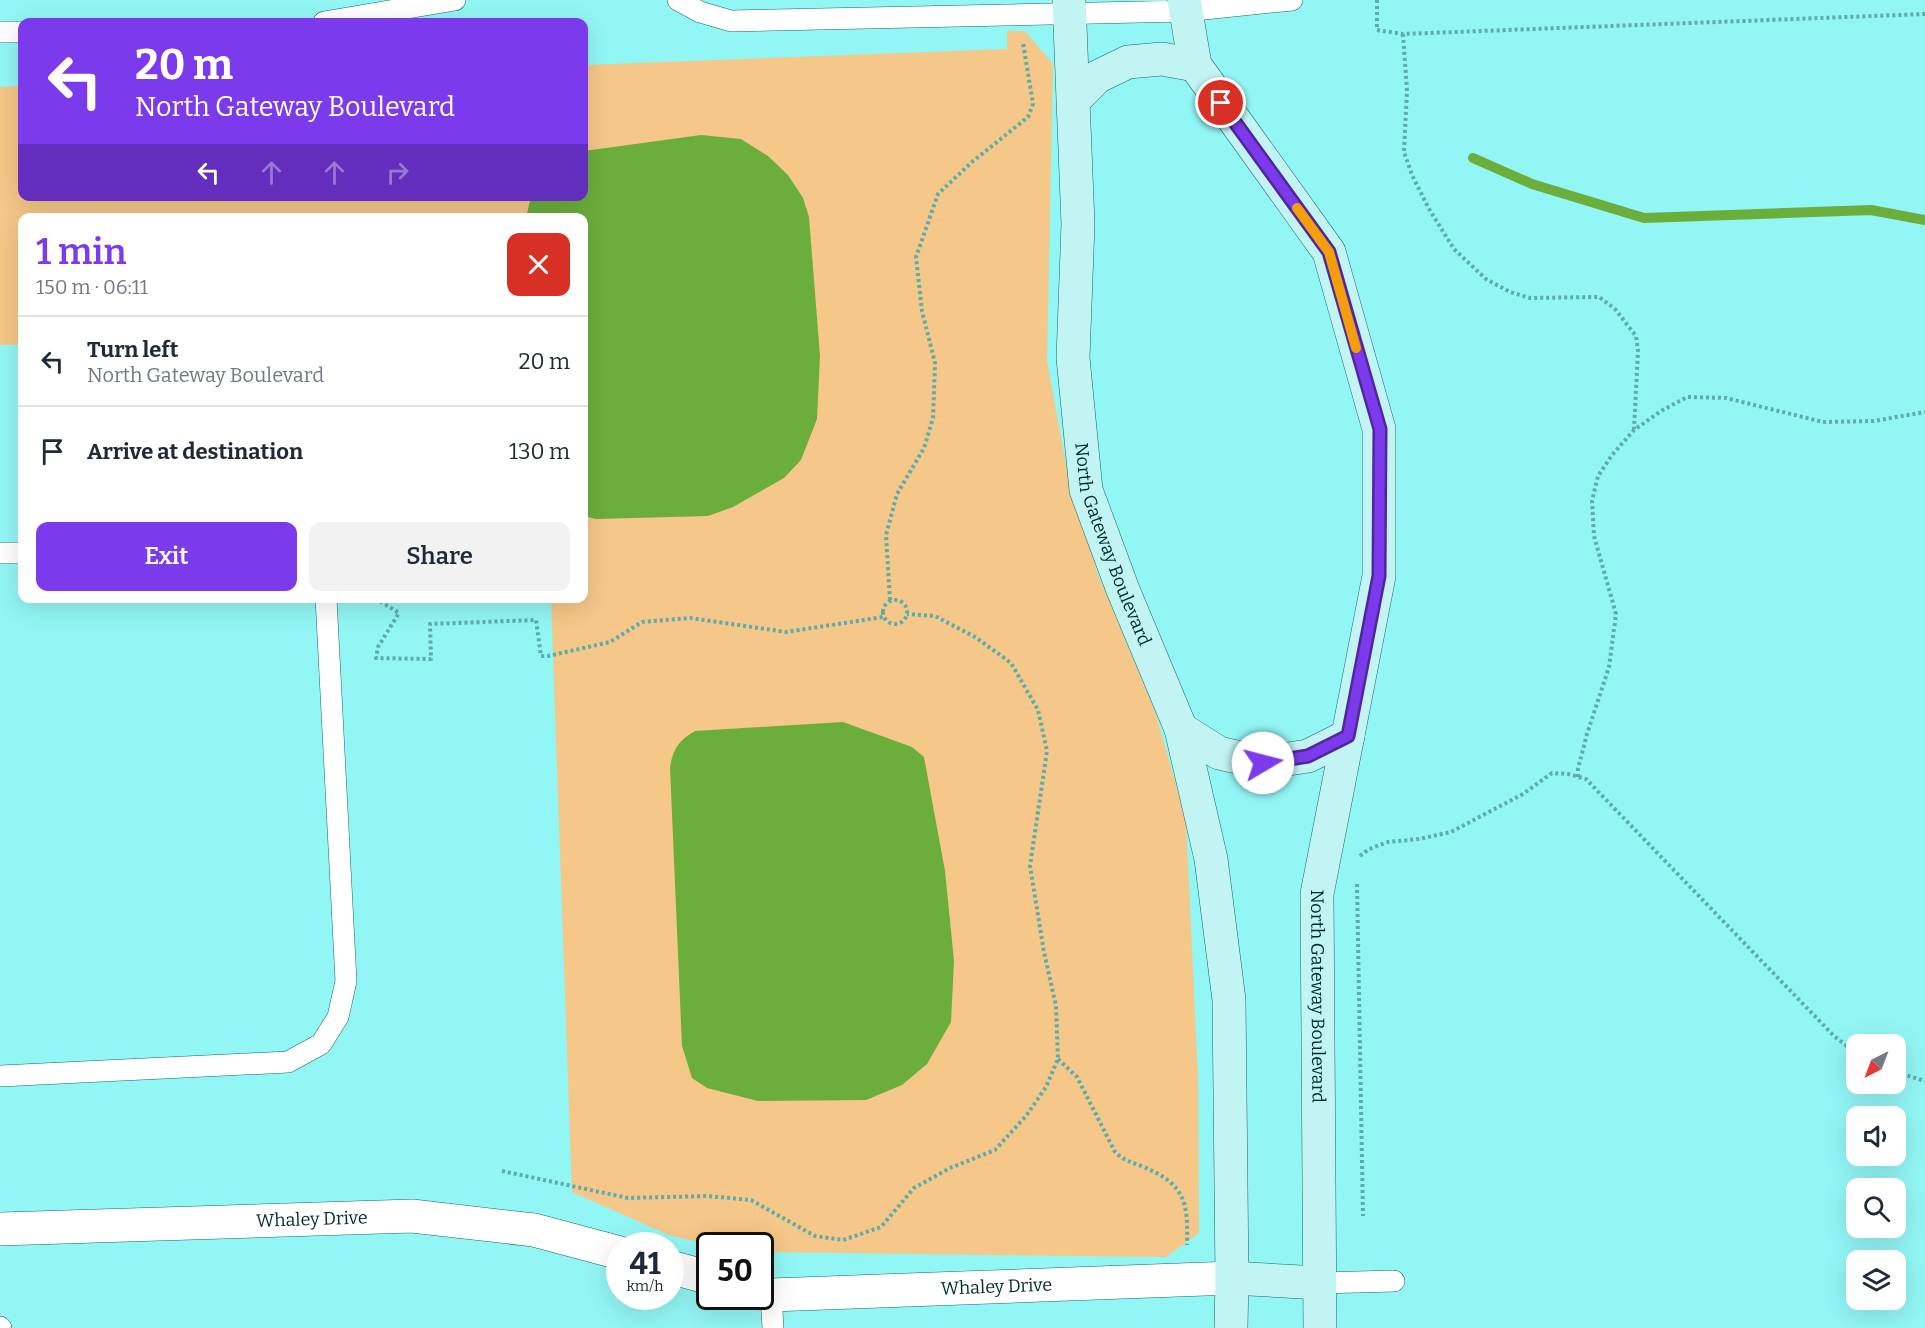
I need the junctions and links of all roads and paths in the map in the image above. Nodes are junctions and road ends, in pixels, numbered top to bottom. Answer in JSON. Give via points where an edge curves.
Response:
{"nodes":[{"id":1,"x":455,"y":0,"type":"edge"},
{"id":2,"x":678,"y":0,"type":"edge"},
{"id":3,"x":1293,"y":0,"type":"edge"},
{"id":4,"x":1377,"y":0,"type":"edge"},
{"id":5,"x":1185,"y":5,"type":"edge"},
{"id":6,"x":379,"y":6,"type":"edge"},
{"id":7,"x":1070,"y":7,"type":"edge"},
{"id":8,"x":1036,"y":14,"type":"junction"},
{"id":9,"x":1925,"y":14,"type":"edge"},
{"id":10,"x":338,"y":18,"type":"edge"},
{"id":11,"x":0,"y":32,"type":"edge"},
{"id":12,"x":18,"y":32,"type":"edge"},
{"id":13,"x":1403,"y":34,"type":"junction"},
{"id":14,"x":1195,"y":66,"type":"junction"},
{"id":15,"x":1074,"y":100,"type":"junction"},
{"id":16,"x":1925,"y":412,"type":"edge"},
{"id":17,"x":1634,"y":430,"type":"junction"},
{"id":18,"x":18,"y":552,"type":"edge"},
{"id":19,"x":0,"y":553,"type":"edge"},
{"id":20,"x":890,"y":600,"type":"junction"},
{"id":21,"x":326,"y":603,"type":"edge"},
{"id":22,"x":383,"y":603,"type":"edge"},
{"id":23,"x":908,"y":614,"type":"junction"},
{"id":24,"x":884,"y":617,"type":"junction"},
{"id":25,"x":1181,"y":729,"type":"junction"},
{"id":26,"x":1348,"y":736,"type":"junction"},
{"id":27,"x":1578,"y":777,"type":"junction"},
{"id":28,"x":1357,"y":859,"type":"dead end"},
{"id":29,"x":1357,"y":876,"type":"dead end"},
{"id":30,"x":1846,"y":1045,"type":"edge"},
{"id":31,"x":1058,"y":1059,"type":"junction"},
{"id":32,"x":1906,"y":1075,"type":"edge"},
{"id":33,"x":0,"y":1076,"type":"edge"},
{"id":34,"x":1925,"y":1080,"type":"edge"},
{"id":35,"x":502,"y":1171,"type":"dead end"},
{"id":36,"x":1363,"y":1216,"type":"dead end"},
{"id":37,"x":0,"y":1229,"type":"edge"},
{"id":38,"x":606,"y":1249,"type":"edge"},
{"id":39,"x":1232,"y":1278,"type":"junction"},
{"id":40,"x":1186,"y":1279,"type":"junction"},
{"id":41,"x":1394,"y":1281,"type":"dead end"},
{"id":42,"x":1320,"y":1283,"type":"junction"},
{"id":43,"x":774,"y":1293,"type":"edge"},
{"id":44,"x":769,"y":1310,"type":"edge"},
{"id":45,"x":773,"y":1328,"type":"edge"},
{"id":46,"x":1231,"y":1328,"type":"edge"},
{"id":47,"x":1320,"y":1328,"type":"edge"}],
"edges":[{"from":1,"to":6,"type":"lane"},
{"from":2,"to":8,"type":"lane","via":[[700,12],[731,21]]},
{"from":3,"to":5,"type":"lane"},
{"from":4,"to":13,"type":"path","via":[[1377,30]]},
{"from":5,"to":7,"type":"lane"},
{"from":5,"to":14,"type":"main road","name":"North Gateway Boulevard"},
{"from":6,"to":10,"type":"lane"},
{"from":7,"to":8,"type":"lane"},
{"from":7,"to":15,"type":"main road","name":"North Gateway Boulevard"},
{"from":8,"to":20,"type":"path","via":[[1034,29],[1023,42],[1033,104],[1028,117],[938,194],[916,257],[921,311],[935,363],[933,418],[924,448],[897,494],[886,535]]},
{"from":9,"to":13,"type":"path"},
{"from":11,"to":12,"type":"lane"},
{"from":13,"to":17,"type":"path","via":[[1407,90],[1404,152],[1429,209],[1454,249],[1486,279],[1510,292],[1530,298],[1599,297],[1616,309],[1636,336]]},
{"from":14,"to":15,"type":"main road","via":[[1162,58],[1128,62],[1097,76]]},
{"from":14,"to":26,"type":"main road","name":"North Gateway Boulevard","via":[[1329,252],[1380,429],[1379,576]]},
{"from":15,"to":25,"type":"main road","name":"North Gateway Boulevard","via":[[1078,224],[1073,358],[1086,490]]},
{"from":16,"to":17,"type":"path","via":[[1874,421],[1823,422],[1726,399],[1687,397]]},
{"from":17,"to":27,"type":"path","via":[[1598,476],[1592,501],[1593,536],[1616,614],[1609,667],[1587,734]]},
{"from":18,"to":19,"type":"lane"},
{"from":20,"to":23,"type":"path","via":[[903,602]]},
{"from":20,"to":24,"type":"path","via":[[885,604]]},
{"from":21,"to":33,"type":"lane","via":[[346,981],[338,1017],[321,1044],[288,1062]]},
{"from":22,"to":24,"type":"path","via":[[399,613],[378,647],[376,658],[431,659],[430,624],[536,620],[541,656],[548,656],[610,642],[642,622],[690,618],[786,632]]},
{"from":23,"to":24,"type":"path","via":[[900,624],[887,622]]},
{"from":23,"to":31,"type":"path","via":[[935,616],[975,637],[1011,663],[1038,710],[1047,751],[1030,866],[1056,1006]]},
{"from":25,"to":26,"type":"main road","via":[[1219,753],[1263,763],[1308,756]]},
{"from":25,"to":39,"type":"main road","name":"North Gateway Boulevard","via":[[1211,859],[1228,1000]]},
{"from":26,"to":42,"type":"main road","name":"North Gateway Boulevard","via":[[1317,894]]},
{"from":27,"to":28,"type":"path","via":[[1552,773],[1523,794],[1451,832],[1388,842]]},
{"from":27,"to":30,"type":"path","via":[[1586,779]]},
{"from":29,"to":36,"type":"path"},
{"from":31,"to":35,"type":"path","via":[[1046,1087],[996,1150],[950,1168],[914,1188],[881,1227],[843,1240],[815,1236],[751,1200],[707,1196],[628,1198]]},
{"from":31,"to":40,"type":"path","via":[[1077,1077],[1115,1152],[1177,1187],[1187,1209]]},
{"from":32,"to":34,"type":"path"},
{"from":37,"to":38,"type":"street","name":"Whaley Drive","via":[[412,1216],[534,1230]]},
{"from":39,"to":40,"type":"street","name":"Whaley Drive"},
{"from":39,"to":42,"type":"main road"},
{"from":39,"to":46,"type":"main road","name":"North Gateway Boulevard"},
{"from":40,"to":43,"type":"street","name":"Whaley Drive"},
{"from":41,"to":42,"type":"lane"},
{"from":42,"to":47,"type":"main road","name":"North Gateway Boulevard"},
{"from":44,"to":45,"type":"lane"}]}
